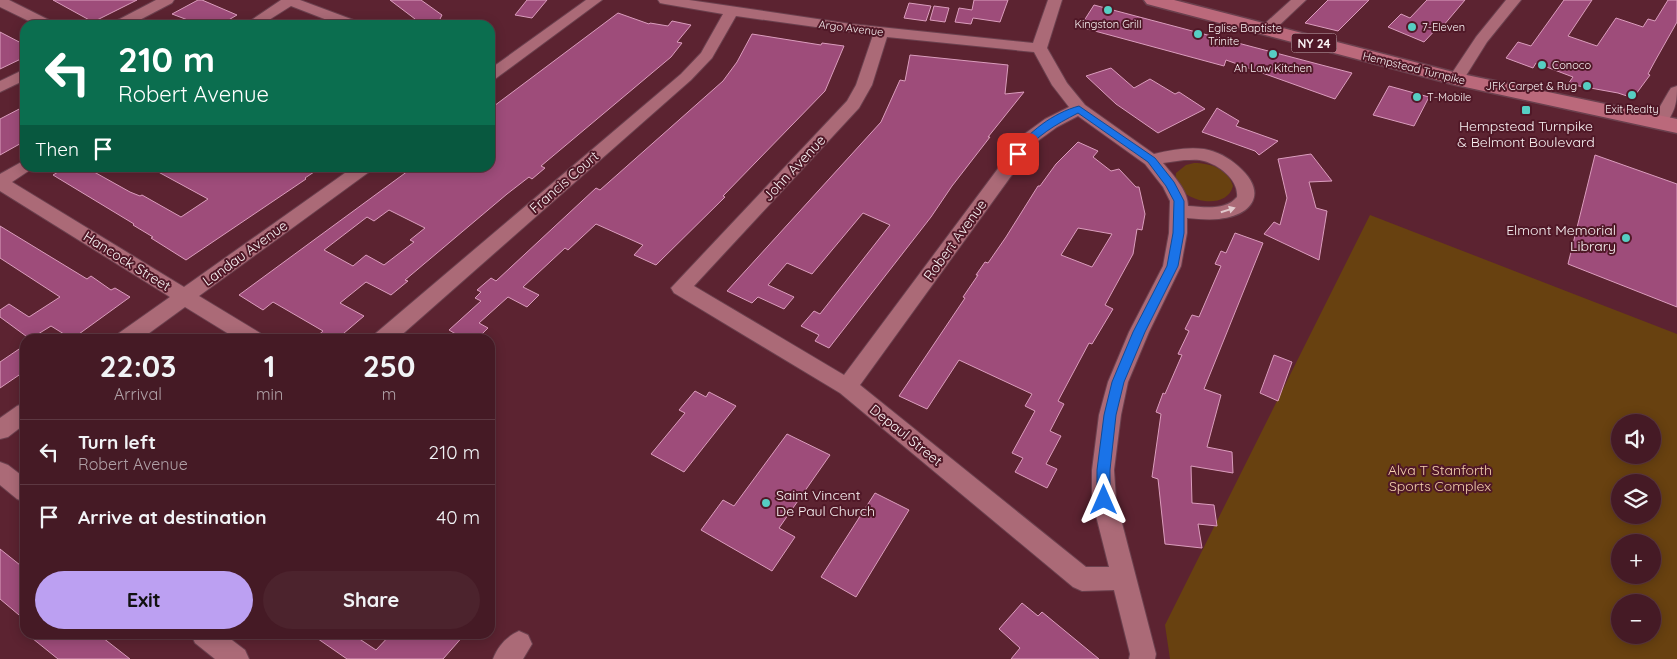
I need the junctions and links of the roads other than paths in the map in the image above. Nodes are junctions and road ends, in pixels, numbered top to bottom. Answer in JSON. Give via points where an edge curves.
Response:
{"nodes":[{"id":1,"x":167,"y":0,"type":"edge"},
{"id":2,"x":595,"y":0,"type":"edge"},
{"id":3,"x":665,"y":0,"type":"edge"},
{"id":4,"x":1055,"y":0,"type":"edge"},
{"id":5,"x":1153,"y":0,"type":"edge"},
{"id":6,"x":1299,"y":0,"type":"edge"},
{"id":7,"x":1514,"y":0,"type":"edge"},
{"id":8,"x":0,"y":1,"type":"edge"},
{"id":9,"x":290,"y":1,"type":"edge"},
{"id":10,"x":731,"y":12,"type":"junction"},
{"id":11,"x":38,"y":20,"type":"edge"},
{"id":12,"x":129,"y":20,"type":"edge"},
{"id":13,"x":258,"y":20,"type":"edge"},
{"id":14,"x":341,"y":20,"type":"edge"},
{"id":15,"x":1266,"y":30,"type":"junction"},
{"id":16,"x":881,"y":32,"type":"junction"},
{"id":17,"x":1039,"y":48,"type":"junction"},
{"id":18,"x":495,"y":72,"type":"edge"},
{"id":19,"x":20,"y":77,"type":"edge"},
{"id":20,"x":1456,"y":79,"type":"junction"},
{"id":21,"x":0,"y":87,"type":"edge"},
{"id":22,"x":1677,"y":91,"type":"edge"},
{"id":23,"x":1079,"y":109,"type":"junction"},
{"id":24,"x":1668,"y":124,"type":"edge"},
{"id":25,"x":1151,"y":160,"type":"junction"},
{"id":26,"x":20,"y":169,"type":"edge"},
{"id":27,"x":357,"y":172,"type":"edge"},
{"id":28,"x":0,"y":183,"type":"edge"},
{"id":29,"x":1180,"y":211,"type":"junction"},
{"id":30,"x":681,"y":288,"type":"joint"},
{"id":31,"x":185,"y":297,"type":"junction"},
{"id":32,"x":133,"y":334,"type":"edge"},
{"id":33,"x":245,"y":334,"type":"edge"},
{"id":34,"x":389,"y":334,"type":"edge"},
{"id":35,"x":847,"y":387,"type":"junction"},
{"id":36,"x":20,"y":416,"type":"edge"},
{"id":37,"x":0,"y":430,"type":"edge"},
{"id":38,"x":0,"y":472,"type":"edge"},
{"id":39,"x":20,"y":488,"type":"edge"},
{"id":40,"x":1124,"y":578,"type":"junction"},
{"id":41,"x":210,"y":639,"type":"edge"},
{"id":42,"x":236,"y":659,"type":"edge"},
{"id":43,"x":1142,"y":659,"type":"edge"}],
"edges":[{"from":1,"to":12,"type":"street"},
{"from":2,"to":18,"type":"street"},
{"from":3,"to":10,"type":"street","name":"Argo Avenue"},
{"from":4,"to":17,"type":"street"},
{"from":5,"to":15,"type":"main road","name":"Hempstead Turnpike","number":"NY 24"},
{"from":6,"to":15,"type":"street"},
{"from":7,"to":20,"type":"street","via":[[1481,40]]},
{"from":8,"to":11,"type":"street"},
{"from":9,"to":13,"type":"street"},
{"from":9,"to":14,"type":"street"},
{"from":10,"to":16,"type":"street","name":"Argo Avenue"},
{"from":10,"to":34,"type":"street","name":"Francis Court","via":[[707,55],[686,77]]},
{"from":15,"to":20,"type":"main road","name":"Hempstead Turnpike","number":"NY 24"},
{"from":16,"to":17,"type":"street","name":"Argo Avenue"},
{"from":16,"to":30,"type":"street","name":"John Avenue","via":[[864,85],[853,104]]},
{"from":17,"to":23,"type":"street","via":[[1060,85]]},
{"from":19,"to":21,"type":"street"},
{"from":20,"to":24,"type":"main road","name":"Hempstead Turnpike","number":"NY 24"},
{"from":22,"to":24,"type":"street"},
{"from":23,"to":25,"type":"street"},
{"from":23,"to":35,"type":"street","name":"Robert Avenue","via":[[1030,139]]},
{"from":25,"to":29,"type":"street","via":[[1171,185]]},
{"from":29,"to":25,"type":"street","one_way":true,"via":[[1212,213],[1232,210],[1244,201],[1246,193],[1241,178],[1224,162],[1207,156],[1176,155]]},
{"from":26,"to":28,"type":"street"},
{"from":27,"to":31,"type":"street","name":"Landau Avenue"},
{"from":28,"to":31,"type":"street","name":"Hancock Street"},
{"from":29,"to":40,"type":"street","via":[[1172,266],[1118,382],[1110,415],[1104,500]]},
{"from":30,"to":35,"type":"street","name":"Depaul Street"},
{"from":31,"to":32,"type":"street","name":"Landau Avenue"},
{"from":31,"to":33,"type":"street","name":"Hancock Street"},
{"from":35,"to":40,"type":"street","name":"Depaul Street","via":[[1082,579]]},
{"from":36,"to":37,"type":"street"},
{"from":38,"to":39,"type":"street"},
{"from":40,"to":43,"type":"street"},
{"from":41,"to":42,"type":"street"}]}
